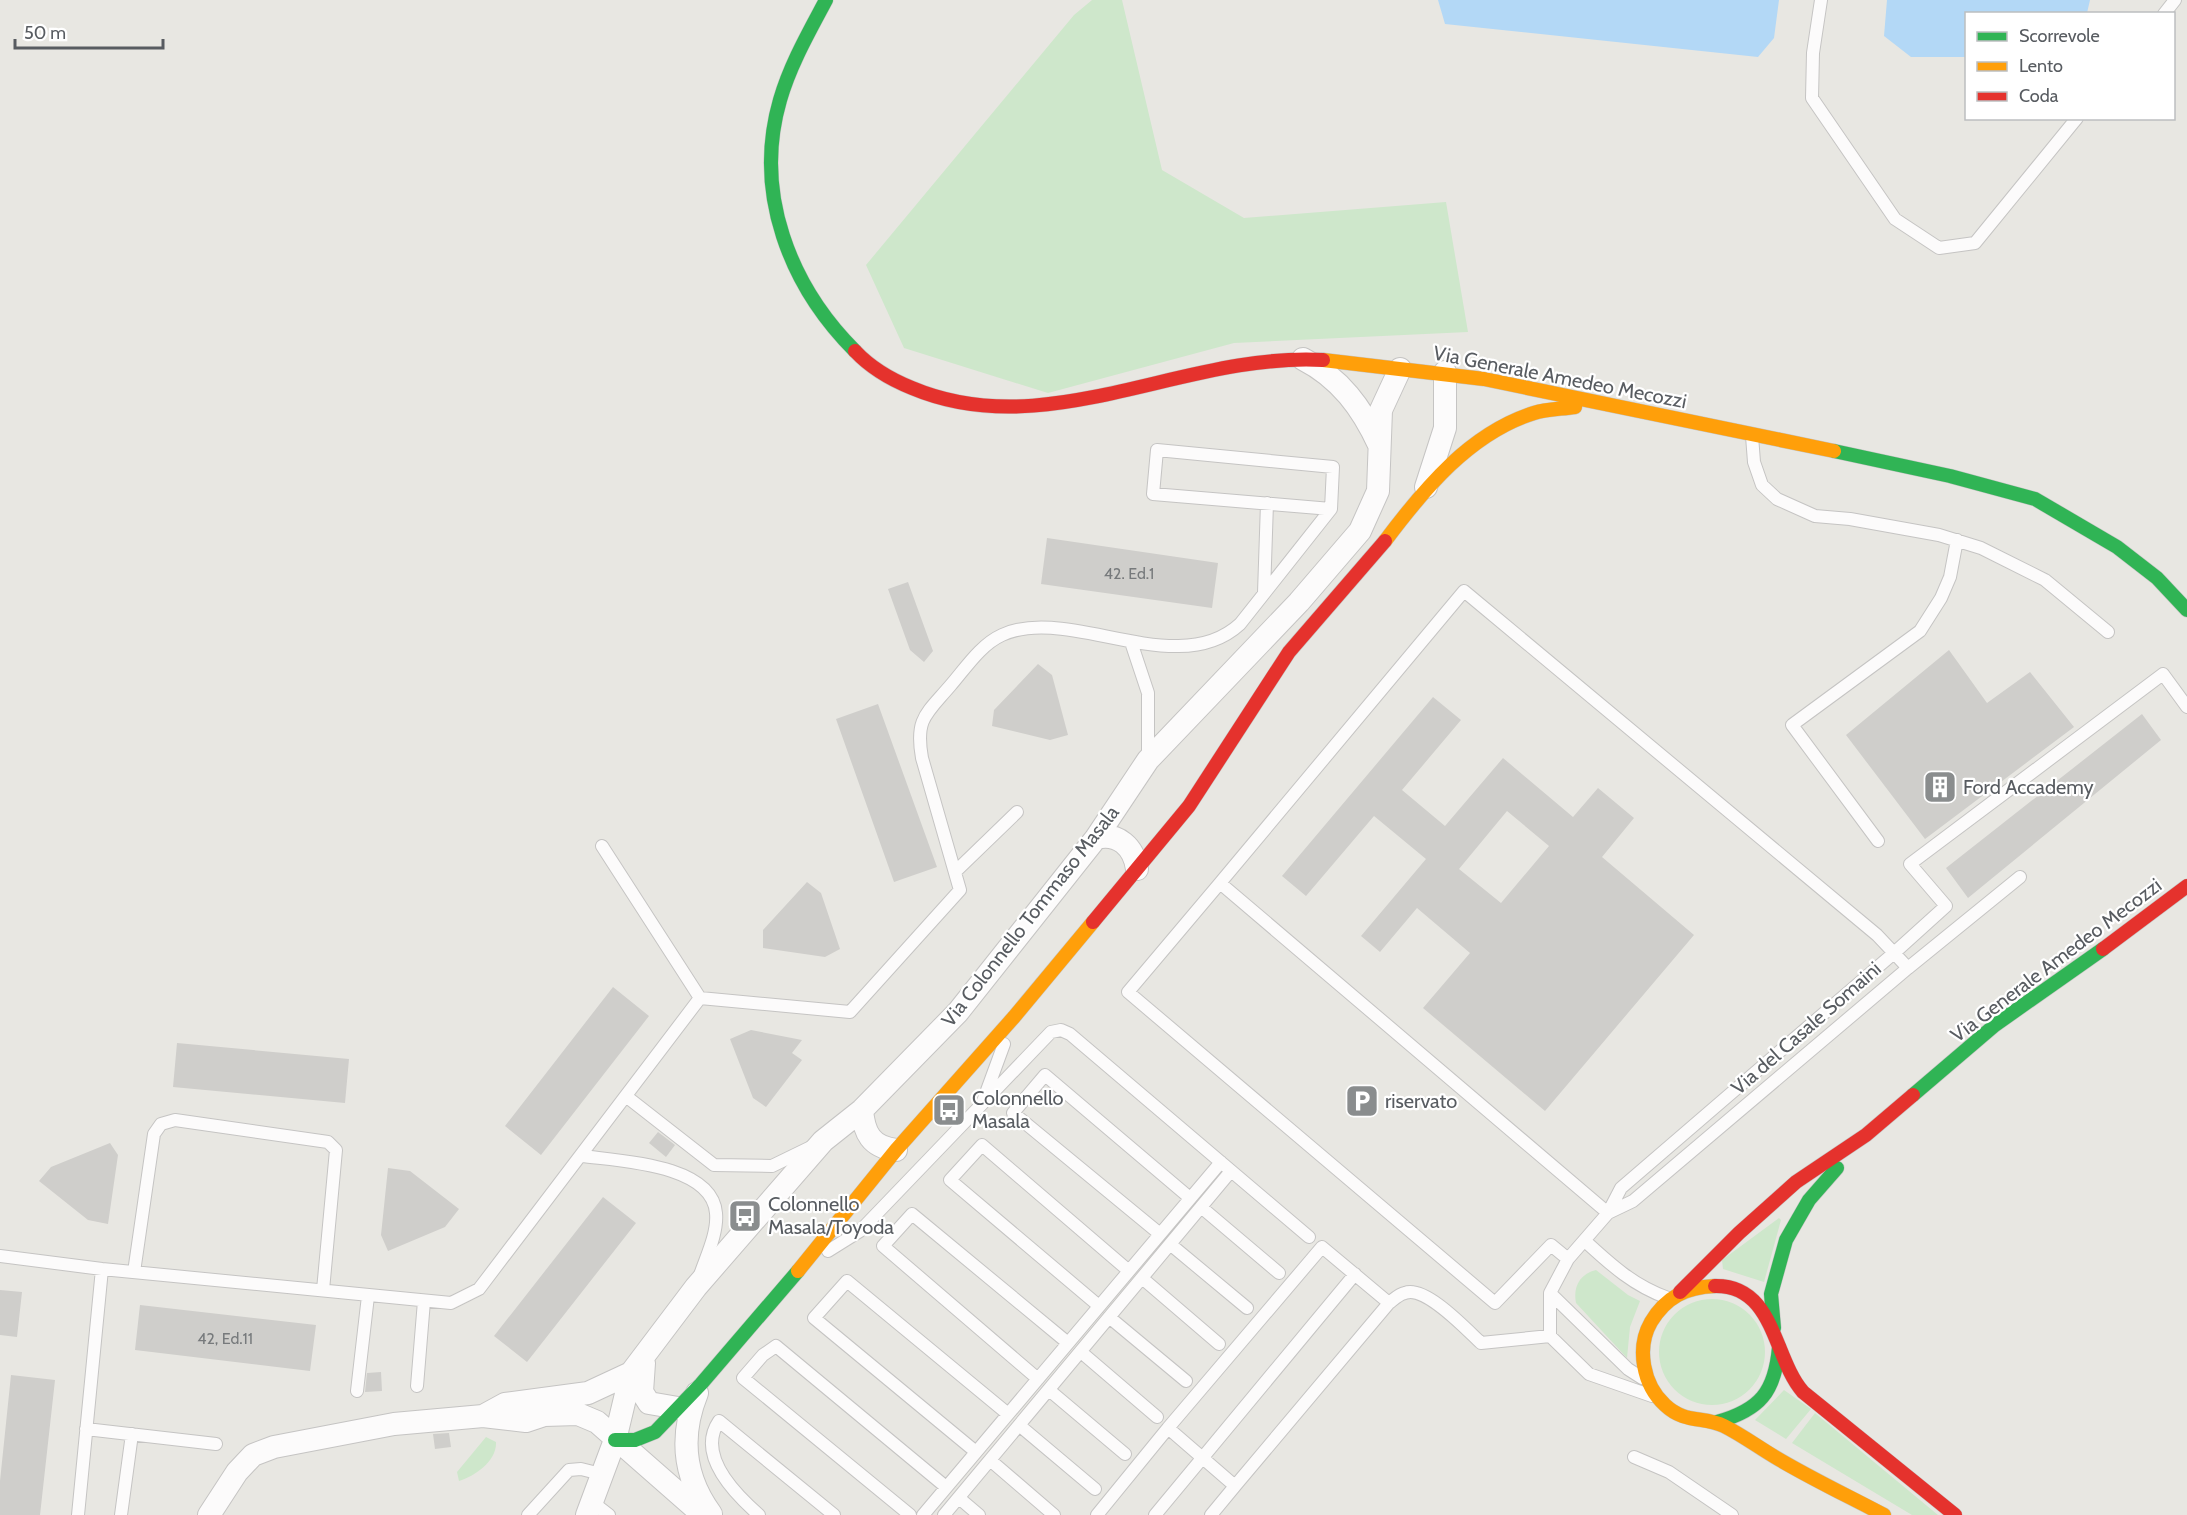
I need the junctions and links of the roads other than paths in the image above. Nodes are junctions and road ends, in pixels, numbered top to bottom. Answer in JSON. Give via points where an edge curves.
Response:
{"nodes":[{"id":1,"x":826,"y":0,"type":"edge"},
{"id":2,"x":1821,"y":0,"type":"edge"},
{"id":3,"x":2175,"y":0,"type":"edge"},
{"id":4,"x":2166,"y":12,"type":"edge"},
{"id":5,"x":2075,"y":120,"type":"edge"},
{"id":6,"x":1302,"y":359,"type":"junction"},
{"id":7,"x":1400,"y":369,"type":"junction"},
{"id":8,"x":1445,"y":372,"type":"junction"},
{"id":9,"x":1596,"y":404,"type":"junction"},
{"id":10,"x":1752,"y":435,"type":"junction"},
{"id":11,"x":1381,"y":448,"type":"junction"},
{"id":12,"x":1426,"y":487,"type":"junction"},
{"id":13,"x":1267,"y":503,"type":"junction"},
{"id":14,"x":1331,"y":509,"type":"junction"},
{"id":15,"x":1957,"y":540,"type":"junction"},
{"id":16,"x":1264,"y":592,"type":"junction"},
{"id":17,"x":2187,"y":610,"type":"edge"},
{"id":18,"x":2108,"y":632,"type":"dead end"},
{"id":19,"x":1131,"y":642,"type":"junction"},
{"id":20,"x":2187,"y":707,"type":"edge"},
{"id":21,"x":1148,"y":760,"type":"junction"},
{"id":22,"x":1017,"y":812,"type":"dead end"},
{"id":23,"x":1096,"y":838,"type":"junction"},
{"id":24,"x":1878,"y":841,"type":"dead end"},
{"id":25,"x":602,"y":846,"type":"dead end"},
{"id":26,"x":1137,"y":869,"type":"junction"},
{"id":27,"x":955,"y":872,"type":"junction"},
{"id":28,"x":2020,"y":877,"type":"dead end"},
{"id":29,"x":1220,"y":883,"type":"junction"},
{"id":30,"x":2187,"y":886,"type":"edge"},
{"id":31,"x":1894,"y":953,"type":"junction"},
{"id":32,"x":1908,"y":968,"type":"junction"},
{"id":33,"x":700,"y":998,"type":"junction"},
{"id":34,"x":1014,"y":1017,"type":"junction"},
{"id":35,"x":627,"y":1097,"type":"junction"},
{"id":36,"x":982,"y":1104,"type":"junction"},
{"id":37,"x":862,"y":1110,"type":"junction"},
{"id":38,"x":1866,"y":1135,"type":"junction"},
{"id":39,"x":823,"y":1141,"type":"junction"},
{"id":40,"x":896,"y":1150,"type":"junction"},
{"id":41,"x":582,"y":1156,"type":"junction"},
{"id":42,"x":1221,"y":1162,"type":"junction"},
{"id":43,"x":1231,"y":1171,"type":"junction"},
{"id":44,"x":1190,"y":1198,"type":"junction"},
{"id":45,"x":1201,"y":1207,"type":"junction"},
{"id":46,"x":1608,"y":1213,"type":"junction"},
{"id":47,"x":1160,"y":1234,"type":"junction"},
{"id":48,"x":1309,"y":1237,"type":"dead end"},
{"id":49,"x":1585,"y":1241,"type":"junction"},
{"id":50,"x":1170,"y":1244,"type":"junction"},
{"id":51,"x":0,"y":1256,"type":"edge"},
{"id":52,"x":1568,"y":1259,"type":"junction"},
{"id":53,"x":801,"y":1267,"type":"junction"},
{"id":54,"x":102,"y":1269,"type":"junction"},
{"id":55,"x":1129,"y":1270,"type":"junction"},
{"id":56,"x":134,"y":1272,"type":"junction"},
{"id":57,"x":1279,"y":1273,"type":"dead end"},
{"id":58,"x":1355,"y":1275,"type":"junction"},
{"id":59,"x":1142,"y":1278,"type":"junction"},
{"id":60,"x":696,"y":1287,"type":"junction"},
{"id":61,"x":323,"y":1290,"type":"junction"},
{"id":62,"x":1550,"y":1293,"type":"junction"},
{"id":63,"x":1675,"y":1295,"type":"junction"},
{"id":64,"x":368,"y":1296,"type":"junction"},
{"id":65,"x":424,"y":1301,"type":"junction"},
{"id":66,"x":1389,"y":1303,"type":"junction"},
{"id":67,"x":1099,"y":1306,"type":"junction"},
{"id":68,"x":1247,"y":1308,"type":"dead end"},
{"id":69,"x":1109,"y":1317,"type":"junction"},
{"id":70,"x":1774,"y":1328,"type":"junction"},
{"id":71,"x":1550,"y":1335,"type":"junction"},
{"id":72,"x":1068,"y":1343,"type":"junction"},
{"id":73,"x":1219,"y":1344,"type":"dead end"},
{"id":74,"x":1779,"y":1347,"type":"junction"},
{"id":75,"x":1081,"y":1352,"type":"junction"},
{"id":76,"x":646,"y":1355,"type":"junction"},
{"id":77,"x":631,"y":1373,"type":"junction"},
{"id":78,"x":1038,"y":1379,"type":"junction"},
{"id":79,"x":1647,"y":1381,"type":"junction"},
{"id":80,"x":1186,"y":1382,"type":"dead end"},
{"id":81,"x":701,"y":1384,"type":"junction"},
{"id":82,"x":417,"y":1386,"type":"dead end"},
{"id":83,"x":1049,"y":1390,"type":"junction"},
{"id":84,"x":357,"y":1391,"type":"dead end"},
{"id":85,"x":1658,"y":1399,"type":"junction"},
{"id":86,"x":678,"y":1408,"type":"junction"},
{"id":87,"x":1008,"y":1414,"type":"junction"},
{"id":88,"x":483,"y":1416,"type":"junction"},
{"id":89,"x":1157,"y":1417,"type":"dead end"},
{"id":90,"x":1717,"y":1422,"type":"junction"},
{"id":91,"x":1019,"y":1425,"type":"junction"},
{"id":92,"x":1168,"y":1428,"type":"junction"},
{"id":93,"x":86,"y":1429,"type":"junction"},
{"id":94,"x":132,"y":1434,"type":"junction"},
{"id":95,"x":615,"y":1440,"type":"junction"},
{"id":96,"x":216,"y":1444,"type":"dead end"},
{"id":97,"x":976,"y":1452,"type":"junction"},
{"id":98,"x":1125,"y":1454,"type":"dead end"},
{"id":99,"x":1203,"y":1457,"type":"junction"},
{"id":100,"x":1634,"y":1457,"type":"dead end"},
{"id":101,"x":990,"y":1460,"type":"junction"},
{"id":102,"x":601,"y":1474,"type":"junction"},
{"id":103,"x":1236,"y":1486,"type":"junction"},
{"id":104,"x":946,"y":1487,"type":"junction"},
{"id":105,"x":1095,"y":1489,"type":"dead end"},
{"id":106,"x":959,"y":1498,"type":"junction"},
{"id":107,"x":589,"y":1508,"type":"edge"},
{"id":108,"x":78,"y":1515,"type":"edge"},
{"id":109,"x":121,"y":1515,"type":"edge"},
{"id":110,"x":209,"y":1515,"type":"edge"},
{"id":111,"x":528,"y":1515,"type":"edge"},
{"id":112,"x":609,"y":1515,"type":"edge"},
{"id":113,"x":703,"y":1515,"type":"edge"},
{"id":114,"x":712,"y":1515,"type":"edge"},
{"id":115,"x":759,"y":1515,"type":"edge"},
{"id":116,"x":834,"y":1515,"type":"edge"},
{"id":117,"x":910,"y":1515,"type":"edge"},
{"id":118,"x":923,"y":1515,"type":"edge"},
{"id":119,"x":944,"y":1515,"type":"edge"},
{"id":120,"x":979,"y":1515,"type":"edge"},
{"id":121,"x":1054,"y":1515,"type":"edge"},
{"id":122,"x":1097,"y":1515,"type":"edge"},
{"id":123,"x":1155,"y":1515,"type":"edge"},
{"id":124,"x":1211,"y":1515,"type":"edge"},
{"id":125,"x":1732,"y":1515,"type":"edge"},
{"id":126,"x":1884,"y":1515,"type":"edge"},
{"id":127,"x":1955,"y":1515,"type":"edge"}],
"edges":[{"from":1,"to":6,"type":"street","name":"Via Generale Amedeo Mecozzi","via":[[796,59],[776,114],[772,174],[777,215],[793,272],[813,307],[849,348],[875,368],[921,394],[990,409],[1059,403],[1209,368]]},
{"from":2,"to":5,"type":"lane","via":[[1812,98],[1895,219],[1939,248],[1975,243]]},
{"from":3,"to":4,"type":"lane"},
{"from":6,"to":7,"type":"street","name":"Via Generale Amedeo Mecozzi"},
{"from":6,"to":11,"type":"street","via":[[1347,392]]},
{"from":7,"to":8,"type":"street","name":"Via Generale Amedeo Mecozzi"},
{"from":7,"to":11,"type":"street","name":"Via Colonnello Tommaso Masala","via":[[1381,410]]},
{"from":8,"to":9,"type":"street","name":"Via Generale Amedeo Mecozzi"},
{"from":8,"to":12,"type":"street","via":[[1445,428]]},
{"from":9,"to":10,"type":"street","name":"Via Generale Amedeo Mecozzi"},
{"from":9,"to":12,"type":"street","via":[[1535,412],[1493,430]]},
{"from":10,"to":15,"type":"lane","via":[[1754,462],[1762,484],[1777,499],[1815,516],[1884,524]]},
{"from":10,"to":17,"type":"street","name":"Via Generale Amedeo Mecozzi","via":[[1941,472],[2032,497],[2135,559]]},
{"from":11,"to":21,"type":"street","name":"Via Colonnello Tommaso Masala","via":[[1378,491],[1360,531],[1299,602]]},
{"from":12,"to":26,"type":"street","via":[[1370,561],[1289,652],[1189,806]]},
{"from":13,"to":14,"type":"lane"},
{"from":13,"to":14,"type":"lane","via":[[1153,494],[1156,450],[1333,467]]},
{"from":13,"to":16,"type":"lane"},
{"from":14,"to":16,"type":"lane"},
{"from":15,"to":18,"type":"lane","via":[[2045,580]]},
{"from":15,"to":24,"type":"lane","via":[[1950,577],[1920,631],[1792,725]]},
{"from":16,"to":19,"type":"lane","via":[[1231,632],[1209,643]]},
{"from":19,"to":21,"type":"lane","via":[[1148,693]]},
{"from":19,"to":27,"type":"lane","via":[[1040,628],[1001,635],[978,653],[930,710],[918,735]]},
{"from":20,"to":31,"type":"lane","via":[[2163,674],[1910,864],[1946,906]]},
{"from":21,"to":23,"type":"street","name":"Via Colonnello Tommaso Masala"},
{"from":22,"to":27,"type":"lane"},
{"from":23,"to":26,"type":"street","via":[[1108,836],[1122,841],[1133,854]]},
{"from":23,"to":37,"type":"street","name":"Via Colonnello Tommaso Masala","via":[[958,1012]]},
{"from":25,"to":33,"type":"lane"},
{"from":26,"to":34,"type":"street"},
{"from":27,"to":33,"type":"lane","via":[[960,890],[850,1012]]},
{"from":28,"to":32,"type":"lane"},
{"from":29,"to":31,"type":"lane","via":[[1464,591]]},
{"from":29,"to":46,"type":"lane"},
{"from":29,"to":52,"type":"lane","via":[[1128,992],[1495,1302],[1551,1245]]},
{"from":30,"to":38,"type":"street","name":"Via Generale Amedeo Mecozzi","via":[[1995,1025]]},
{"from":31,"to":32,"type":"lane","name":"Via del Casale Somaini"},
{"from":31,"to":46,"type":"lane","name":"Via del Casale Somaini","via":[[1621,1188]]},
{"from":32,"to":46,"type":"lane","name":"Via del Casale Somaini","via":[[1633,1201]]},
{"from":33,"to":35,"type":"lane"},
{"from":34,"to":36,"type":"lane"},
{"from":34,"to":40,"type":"street"},
{"from":35,"to":39,"type":"lane","via":[[714,1165],[772,1166]]},
{"from":35,"to":41,"type":"lane"},
{"from":36,"to":42,"type":"lane","via":[[1051,1032],[1061,1030]]},
{"from":36,"to":53,"type":"lane","via":[[861,1231]]},
{"from":37,"to":39,"type":"street","name":"Via Colonnello Tommaso Masala"},
{"from":37,"to":40,"type":"street","via":[[867,1135],[874,1143]]},
{"from":38,"to":63,"type":"street","name":"Via Generale Amedeo Mecozzi","via":[[1796,1182]]},
{"from":38,"to":70,"type":"street","name":"Via Generale Amedeo Mecozzi","via":[[1809,1200],[1786,1240],[1771,1294]]},
{"from":39,"to":60,"type":"street","name":"Via Colonnello Tommaso Masala"},
{"from":40,"to":53,"type":"street"},
{"from":41,"to":60,"type":"lane","via":[[663,1168],[689,1178],[709,1194],[717,1216]]},
{"from":41,"to":65,"type":"lane","via":[[479,1289],[451,1303]]},
{"from":42,"to":43,"type":"lane"},
{"from":42,"to":44,"type":"lane"},
{"from":43,"to":45,"type":"lane"},
{"from":43,"to":48,"type":"lane"},
{"from":44,"to":47,"type":"lane"},
{"from":44,"to":47,"type":"lane","via":[[1045,1075],[1032,1090],[1013,1113]]},
{"from":45,"to":50,"type":"lane"},
{"from":45,"to":57,"type":"lane"},
{"from":46,"to":49,"type":"lane"},
{"from":47,"to":55,"type":"lane"},
{"from":49,"to":52,"type":"lane"},
{"from":49,"to":63,"type":"lane","via":[[1647,1291]]},
{"from":50,"to":59,"type":"lane"},
{"from":50,"to":68,"type":"lane"},
{"from":51,"to":54,"type":"lane"},
{"from":52,"to":62,"type":"lane"},
{"from":53,"to":81,"type":"street"},
{"from":54,"to":56,"type":"lane"},
{"from":54,"to":93,"type":"lane"},
{"from":55,"to":67,"type":"lane"},
{"from":55,"to":67,"type":"lane","via":[[982,1146],[950,1180]]},
{"from":56,"to":61,"type":"lane"},
{"from":56,"to":61,"type":"lane","via":[[154,1134],[160,1124],[175,1120],[328,1142],[336,1150]]},
{"from":58,"to":66,"type":"lane"},
{"from":58,"to":92,"type":"lane","via":[[1322,1247]]},
{"from":58,"to":99,"type":"lane"},
{"from":59,"to":69,"type":"lane"},
{"from":59,"to":73,"type":"lane"},
{"from":60,"to":76,"type":"street","name":"Via Colonnello Tommaso Masala"},
{"from":61,"to":64,"type":"lane"},
{"from":62,"to":71,"type":"lane"},
{"from":62,"to":79,"type":"lane","via":[[1628,1369]]},
{"from":63,"to":70,"type":"street","via":[[1698,1286],[1733,1289],[1764,1310]]},
{"from":63,"to":79,"type":"street","via":[[1649,1322],[1643,1339]]},
{"from":64,"to":65,"type":"lane"},
{"from":64,"to":84,"type":"lane"},
{"from":65,"to":82,"type":"lane"},
{"from":66,"to":71,"type":"lane","via":[[1404,1293],[1417,1291],[1481,1342]]},
{"from":66,"to":103,"type":"lane"},
{"from":67,"to":72,"type":"lane"},
{"from":69,"to":75,"type":"lane"},
{"from":69,"to":80,"type":"lane"},
{"from":70,"to":74,"type":"street"},
{"from":71,"to":85,"type":"lane","via":[[1588,1374]]},
{"from":72,"to":78,"type":"lane"},
{"from":72,"to":78,"type":"lane","via":[[912,1215],[882,1246]]},
{"from":74,"to":90,"type":"street","via":[[1778,1365],[1765,1395],[1747,1412]]},
{"from":74,"to":127,"type":"street","via":[[1792,1379],[1818,1405]]},
{"from":75,"to":83,"type":"lane"},
{"from":75,"to":89,"type":"lane"},
{"from":76,"to":77,"type":"street","name":"Via Colonnello Tommaso Masala"},
{"from":76,"to":86,"type":"street","via":[[642,1392],[649,1403]]},
{"from":77,"to":88,"type":"street","via":[[588,1393],[505,1404]]},
{"from":77,"to":95,"type":"street","name":"Via Colonnello Tommaso Masala"},
{"from":78,"to":87,"type":"lane"},
{"from":79,"to":85,"type":"street"},
{"from":81,"to":86,"type":"street"},
{"from":81,"to":114,"type":"street","via":[[688,1417],[687,1466]]},
{"from":83,"to":91,"type":"lane"},
{"from":83,"to":98,"type":"lane"},
{"from":85,"to":90,"type":"street","via":[[1684,1417]]},
{"from":86,"to":95,"type":"street","via":[[655,1432],[635,1440]]},
{"from":87,"to":97,"type":"lane"},
{"from":87,"to":97,"type":"lane","via":[[847,1281],[814,1318]]},
{"from":88,"to":95,"type":"street","via":[[526,1421],[544,1414],[578,1414],[597,1422]]},
{"from":88,"to":110,"type":"street","via":[[394,1424],[274,1447],[253,1455]]},
{"from":90,"to":126,"type":"street"},
{"from":91,"to":101,"type":"lane"},
{"from":91,"to":105,"type":"lane"},
{"from":92,"to":99,"type":"lane"},
{"from":92,"to":122,"type":"lane"},
{"from":93,"to":94,"type":"lane"},
{"from":93,"to":108,"type":"lane"},
{"from":94,"to":96,"type":"lane"},
{"from":94,"to":109,"type":"lane"},
{"from":95,"to":102,"type":"street","name":"Via Colonnello Tommaso Masala"},
{"from":95,"to":113,"type":"street"},
{"from":97,"to":104,"type":"lane"},
{"from":99,"to":103,"type":"lane"},
{"from":99,"to":123,"type":"lane"},
{"from":100,"to":125,"type":"lane","via":[[1669,1472]]},
{"from":101,"to":106,"type":"lane"},
{"from":101,"to":121,"type":"lane"},
{"from":102,"to":107,"type":"street","name":"Via Colonnello Tommaso Masala"},
{"from":102,"to":111,"type":"lane","via":[[569,1470]]},
{"from":103,"to":124,"type":"lane"},
{"from":104,"to":117,"type":"lane","via":[[776,1346],[762,1355],[743,1378]]},
{"from":104,"to":118,"type":"lane"},
{"from":106,"to":119,"type":"lane"},
{"from":106,"to":120,"type":"lane"},
{"from":107,"to":112,"type":"lane"},
{"from":115,"to":116,"type":"lane","via":[[730,1487],[718,1466],[714,1451],[719,1421]]}]}
